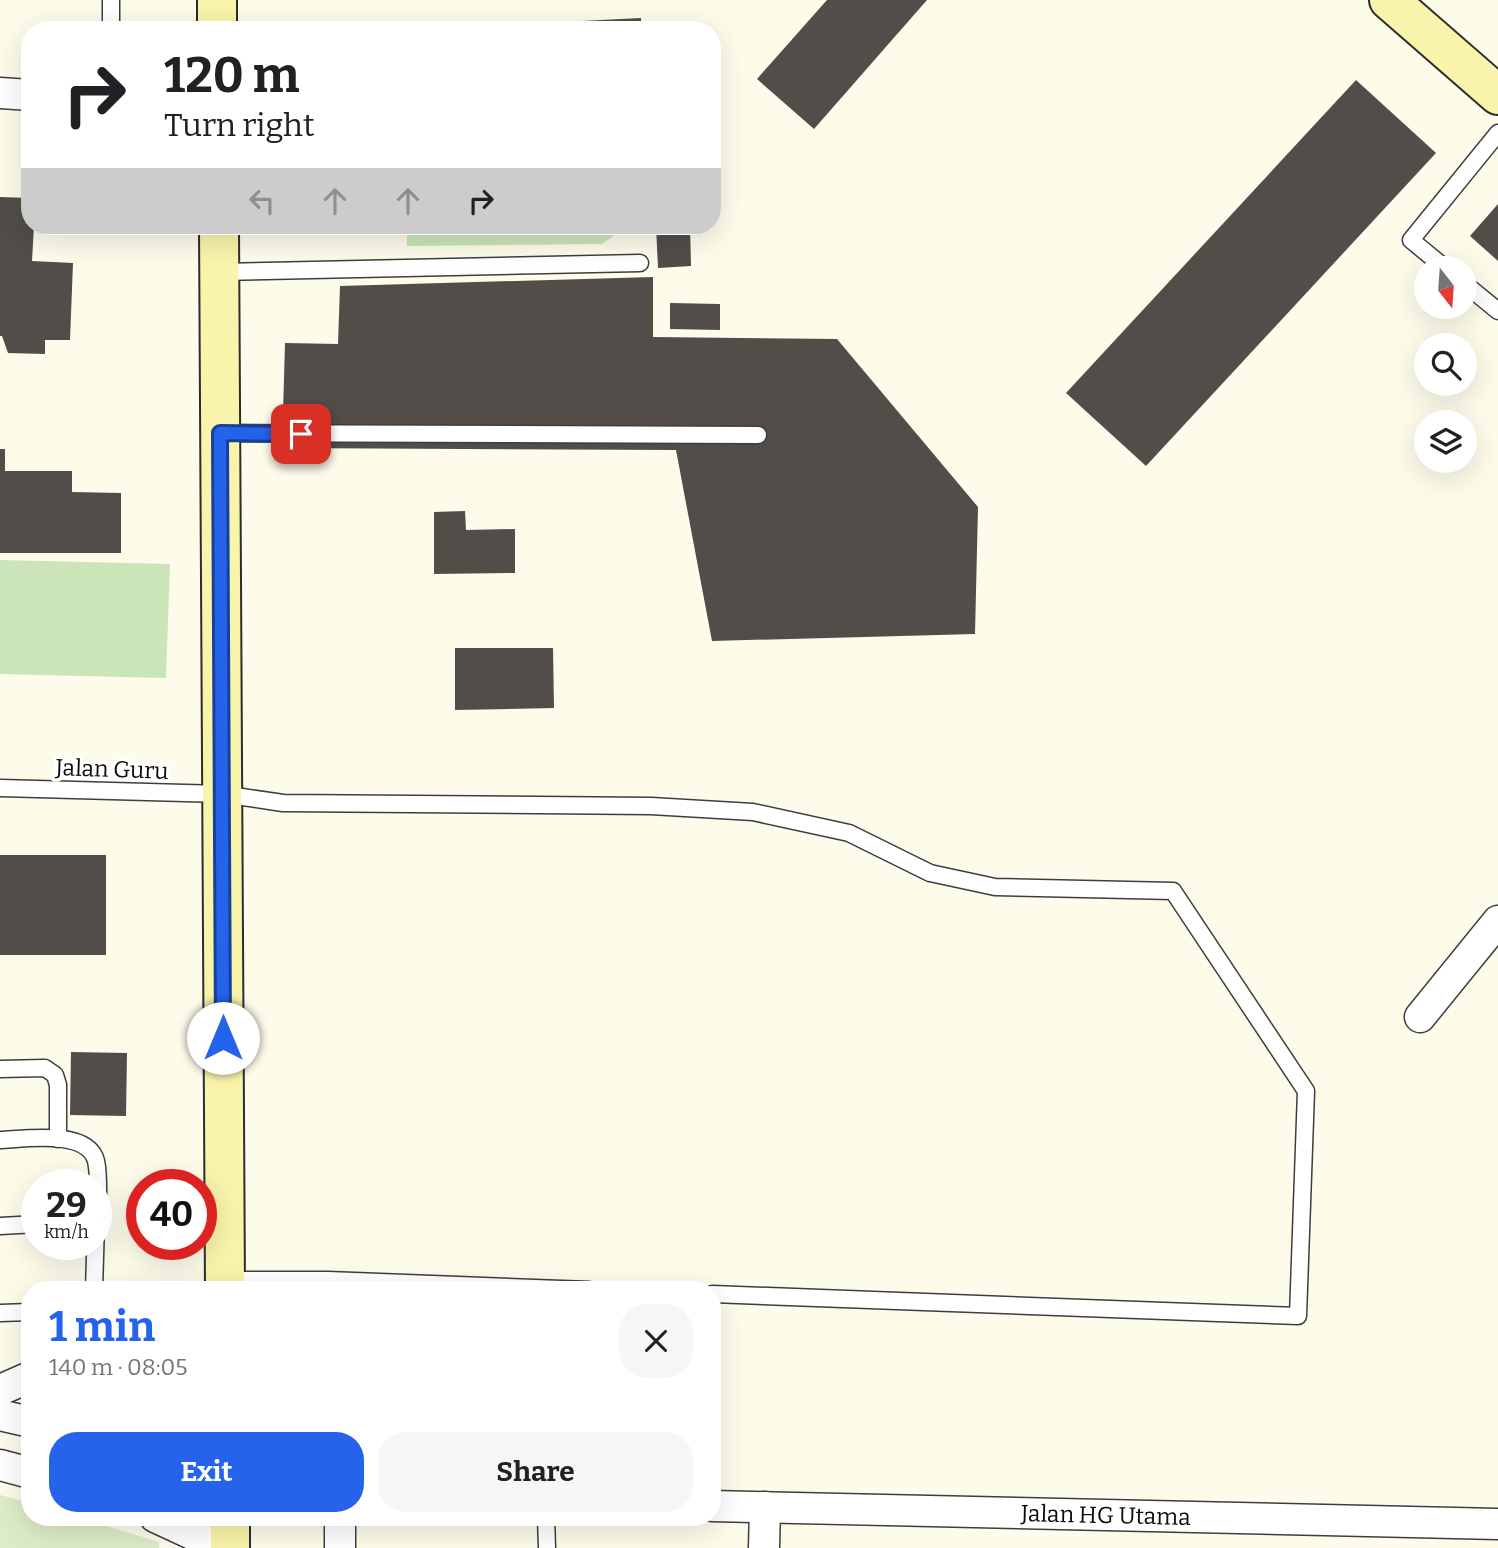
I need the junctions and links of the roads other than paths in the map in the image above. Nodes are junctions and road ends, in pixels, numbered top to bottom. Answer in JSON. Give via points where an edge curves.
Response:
{"nodes":[{"id":1,"x":111,"y":0,"type":"edge"},
{"id":2,"x":217,"y":0,"type":"edge"},
{"id":3,"x":1388,"y":0,"type":"edge"},
{"id":4,"x":111,"y":21,"type":"edge"},
{"id":5,"x":218,"y":21,"type":"edge"},
{"id":6,"x":0,"y":93,"type":"edge"},
{"id":7,"x":21,"y":94,"type":"edge"},
{"id":8,"x":1498,"y":95,"type":"edge"},
{"id":9,"x":1498,"y":133,"type":"edge"},
{"id":10,"x":219,"y":235,"type":"edge"},
{"id":11,"x":1430,"y":256,"type":"edge"},
{"id":12,"x":640,"y":264,"type":"dead end"},
{"id":13,"x":219,"y":272,"type":"junction"},
{"id":14,"x":1477,"y":294,"type":"edge"},
{"id":15,"x":1498,"y":311,"type":"edge"},
{"id":16,"x":220,"y":433,"type":"junction"},
{"id":17,"x":758,"y":435,"type":"dead end"},
{"id":18,"x":0,"y":788,"type":"edge"},
{"id":19,"x":222,"y":794,"type":"junction"},
{"id":20,"x":1498,"y":921,"type":"edge"},
{"id":21,"x":1420,"y":1017,"type":"dead end"},
{"id":22,"x":0,"y":1069,"type":"edge"},
{"id":23,"x":58,"y":1139,"type":"junction"},
{"id":24,"x":0,"y":1140,"type":"edge"},
{"id":25,"x":96,"y":1169,"type":"edge"},
{"id":26,"x":21,"y":1225,"type":"edge"},
{"id":27,"x":0,"y":1226,"type":"edge"},
{"id":28,"x":95,"y":1260,"type":"edge"},
{"id":29,"x":94,"y":1281,"type":"edge"},
{"id":30,"x":225,"y":1281,"type":"edge"},
{"id":31,"x":307,"y":1281,"type":"edge"},
{"id":32,"x":354,"y":1281,"type":"edge"},
{"id":33,"x":721,"y":1294,"type":"edge"},
{"id":34,"x":21,"y":1312,"type":"edge"},
{"id":35,"x":0,"y":1313,"type":"edge"},
{"id":36,"x":21,"y":1381,"type":"edge"},
{"id":37,"x":0,"y":1390,"type":"edge"},
{"id":38,"x":21,"y":1402,"type":"edge"},
{"id":39,"x":0,"y":1403,"type":"edge"},
{"id":40,"x":0,"y":1415,"type":"edge"},
{"id":41,"x":21,"y":1420,"type":"edge"},
{"id":42,"x":0,"y":1465,"type":"edge"},
{"id":43,"x":21,"y":1471,"type":"edge"},
{"id":44,"x":721,"y":1506,"type":"edge"},
{"id":45,"x":765,"y":1507,"type":"junction"},
{"id":46,"x":1498,"y":1524,"type":"edge"},
{"id":47,"x":174,"y":1526,"type":"edge"},
{"id":48,"x":230,"y":1526,"type":"edge"},
{"id":49,"x":340,"y":1526,"type":"edge"},
{"id":50,"x":546,"y":1526,"type":"edge"},
{"id":51,"x":222,"y":1548,"type":"edge"},
{"id":52,"x":230,"y":1548,"type":"edge"},
{"id":53,"x":340,"y":1548,"type":"edge"},
{"id":54,"x":547,"y":1548,"type":"edge"},
{"id":55,"x":764,"y":1548,"type":"edge"}],
"edges":[{"from":1,"to":4,"type":"lane"},
{"from":2,"to":5,"type":"street"},
{"from":3,"to":8,"type":"street"},
{"from":6,"to":7,"type":"street"},
{"from":9,"to":11,"type":"lane","via":[[1411,240]]},
{"from":10,"to":13,"type":"street"},
{"from":12,"to":13,"type":"lane"},
{"from":13,"to":16,"type":"street"},
{"from":14,"to":15,"type":"lane"},
{"from":16,"to":17,"type":"lane"},
{"from":16,"to":19,"type":"street"},
{"from":18,"to":19,"type":"lane","name":"Jalan Guru"},
{"from":19,"to":30,"type":"street"},
{"from":19,"to":33,"type":"lane","name":"Jalan Guru","via":[[283,803],[753,811],[849,833],[930,873],[995,887],[1173,891],[1306,1091],[1298,1316]]},
{"from":20,"to":21,"type":"street"},
{"from":22,"to":23,"type":"lane","via":[[45,1068],[55,1074]]},
{"from":23,"to":24,"type":"lane"},
{"from":23,"to":25,"type":"lane","via":[[90,1148]]},
{"from":26,"to":27,"type":"lane"},
{"from":28,"to":29,"type":"lane"},
{"from":31,"to":32,"type":"lane"},
{"from":34,"to":35,"type":"lane"},
{"from":36,"to":37,"type":"street"},
{"from":38,"to":39,"type":"street"},
{"from":40,"to":41,"type":"street"},
{"from":42,"to":43,"type":"street"},
{"from":44,"to":45,"type":"street","name":"Jalan HG Utama"},
{"from":45,"to":46,"type":"street","name":"Jalan HG Utama"},
{"from":45,"to":55,"type":"street"},
{"from":47,"to":51,"type":"street"},
{"from":48,"to":52,"type":"street"},
{"from":49,"to":53,"type":"street"},
{"from":50,"to":54,"type":"lane"}]}
